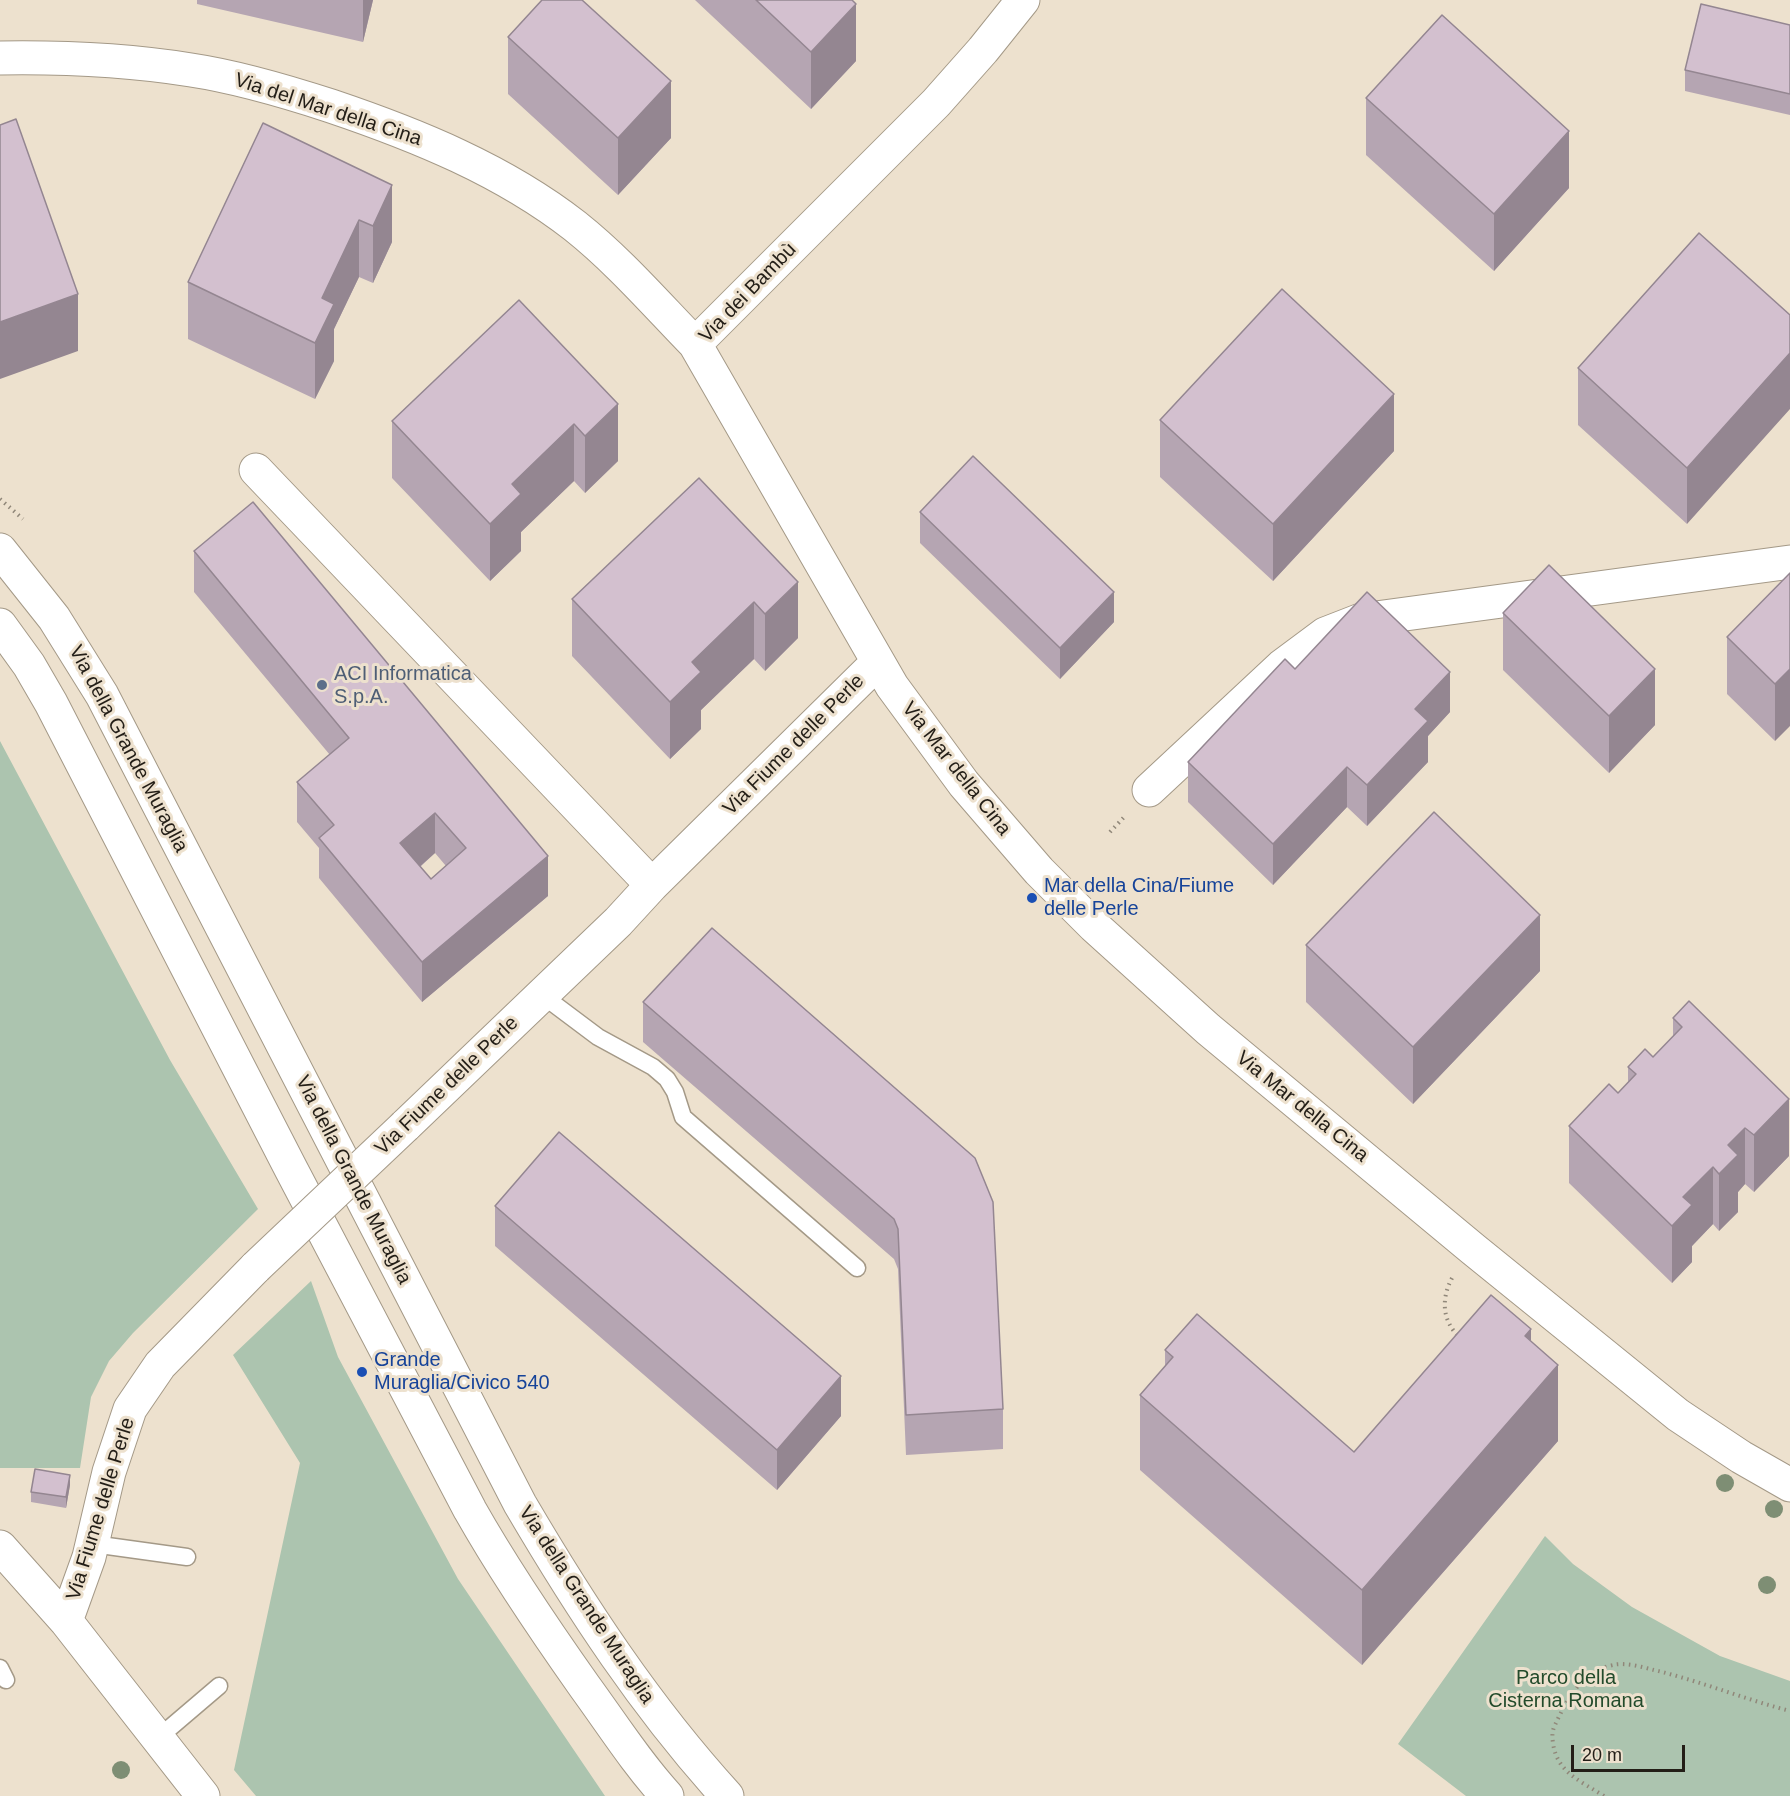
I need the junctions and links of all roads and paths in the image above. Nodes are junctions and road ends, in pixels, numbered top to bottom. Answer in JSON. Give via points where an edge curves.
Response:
{"nodes":[{"id":1,"x":1023,"y":0,"type":"edge"},
{"id":2,"x":0,"y":58,"type":"edge"},
{"id":3,"x":695,"y":344,"type":"junction"},
{"id":4,"x":256,"y":470,"type":"dead end"},
{"id":5,"x":0,"y":550,"type":"edge"},
{"id":6,"x":1790,"y":562,"type":"edge"},
{"id":7,"x":0,"y":625,"type":"edge"},
{"id":8,"x":877,"y":663,"type":"junction"},
{"id":9,"x":1149,"y":790,"type":"dead end"},
{"id":10,"x":652,"y":885,"type":"junction"},
{"id":11,"x":542,"y":995,"type":"junction"},
{"id":12,"x":1473,"y":1249,"type":"junction"},
{"id":13,"x":857,"y":1268,"type":"dead end"},
{"id":14,"x":1461,"y":1339,"type":"edge"},
{"id":15,"x":1790,"y":1485,"type":"edge"},
{"id":16,"x":93,"y":1544,"type":"junction"},
{"id":17,"x":0,"y":1547,"type":"edge"},
{"id":18,"x":187,"y":1557,"type":"dead end"},
{"id":19,"x":66,"y":1621,"type":"junction"},
{"id":20,"x":219,"y":1686,"type":"dead end"},
{"id":21,"x":1790,"y":1711,"type":"edge"},
{"id":22,"x":158,"y":1738,"type":"junction"},
{"id":23,"x":202,"y":1796,"type":"edge"},
{"id":24,"x":667,"y":1796,"type":"edge"},
{"id":25,"x":727,"y":1796,"type":"edge"},
{"id":26,"x":1604,"y":1796,"type":"edge"}],
"edges":[{"from":1,"to":3,"type":"street","name":"Via dei Bambù","via":[[936,103]]},
{"from":2,"to":3,"type":"street","name":"Via del Mar della Cina","via":[[137,64],[225,76],[316,101],[431,143],[525,192],[575,226]]},
{"from":3,"to":8,"type":"street","name":"Via dei Bambù"},
{"from":4,"to":10,"type":"street"},
{"from":5,"to":25,"type":"street","name":"Via della Grande Muraglia","via":[[54,618],[102,695],[545,1547],[642,1694]]},
{"from":6,"to":9,"type":"street","via":[[1361,620],[1310,644],[1267,678]]},
{"from":7,"to":24,"type":"street","via":[[51,703],[495,1554],[557,1649]]},
{"from":8,"to":10,"type":"street","name":"Via Fiume delle Perle"},
{"from":8,"to":12,"type":"street","name":"Via Mar della Cina","via":[[964,784],[1063,895],[1225,1044]]},
{"from":10,"to":11,"type":"street","name":"Via Fiume delle Perle"},
{"from":11,"to":13,"type":"lane","via":[[598,1037],[667,1079],[683,1117]]},
{"from":11,"to":16,"type":"street","name":"Via Fiume delle Perle","bridge":true,"via":[[256,1267],[160,1365],[125,1419]]},
{"from":12,"to":14,"type":"path","via":[[1456,1269],[1443,1301],[1446,1317]]},
{"from":12,"to":15,"type":"street","name":"Via Mar della Cina","via":[[1678,1415]]},
{"from":16,"to":18,"type":"lane"},
{"from":16,"to":19,"type":"street","name":"Via Fiume delle Perle"},
{"from":17,"to":19,"type":"street","name":"Via Fiume delle Perle"},
{"from":19,"to":22,"type":"street","name":"Via Fiume delle Perle"},
{"from":20,"to":22,"type":"lane"},
{"from":21,"to":26,"type":"path","via":[[1710,1684],[1637,1666],[1614,1664],[1598,1671],[1581,1681],[1552,1731],[1558,1763]]},
{"from":22,"to":23,"type":"street","name":"Via Fiume delle Perle"}]}
